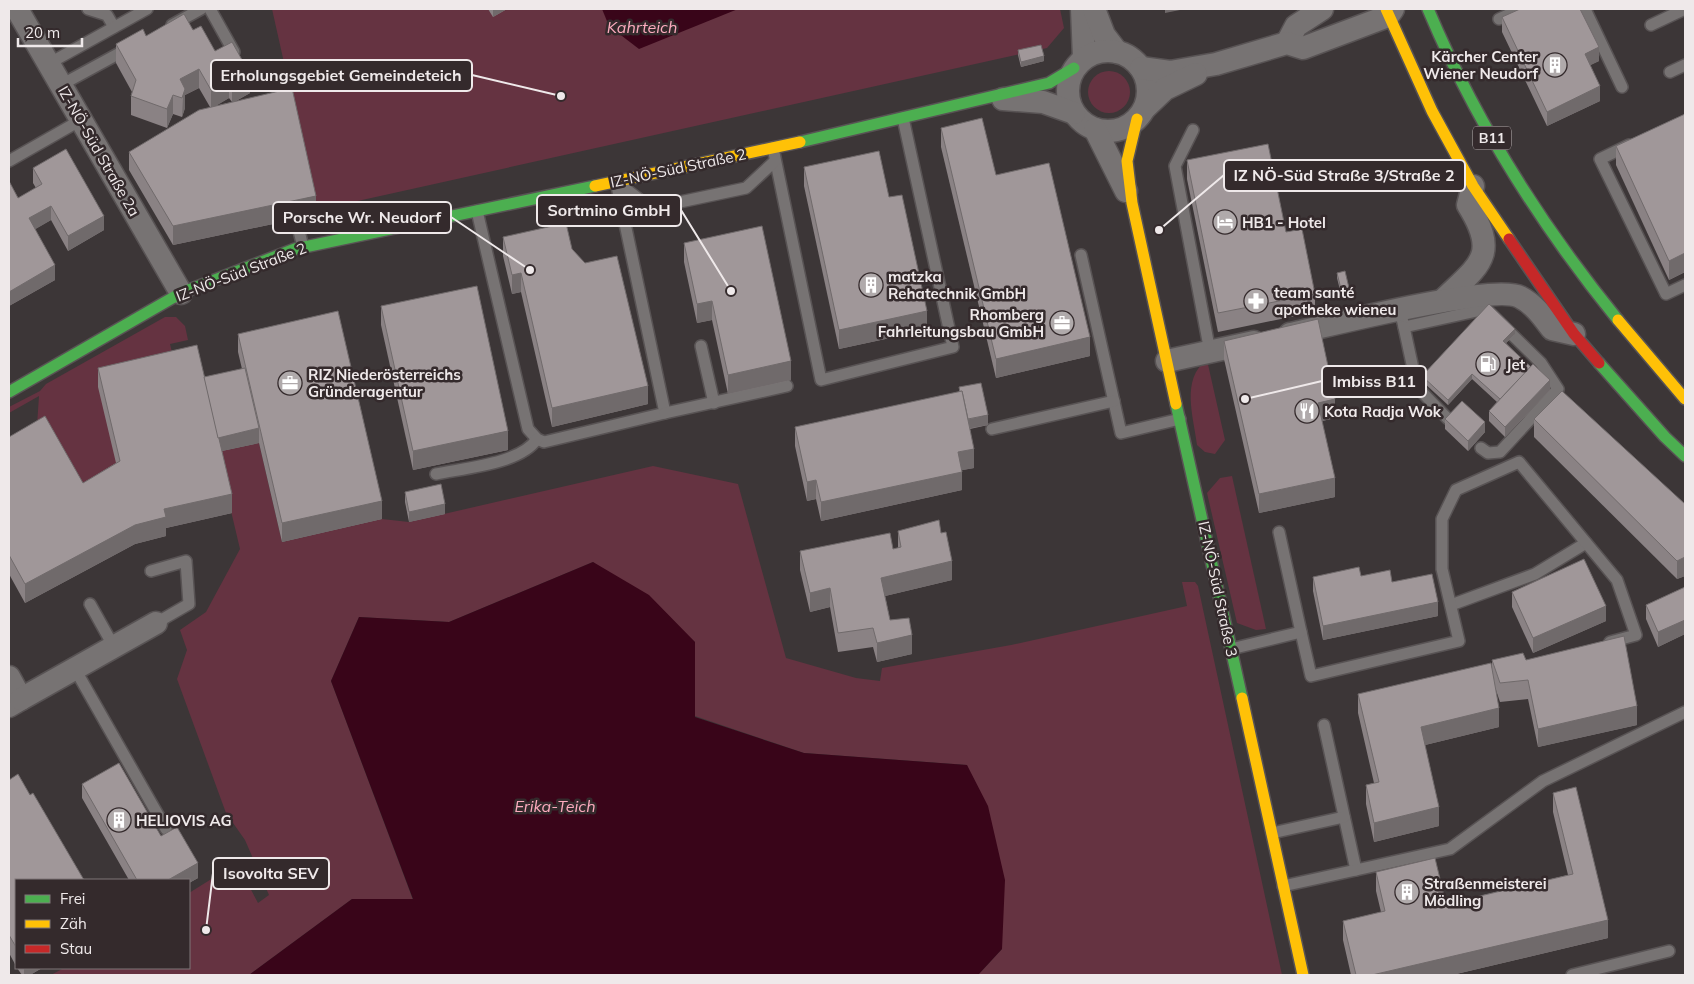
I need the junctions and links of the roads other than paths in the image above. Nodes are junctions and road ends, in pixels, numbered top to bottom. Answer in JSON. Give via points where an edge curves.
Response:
{"nodes":[{"id":1,"x":16,"y":9,"type":"edge"},
{"id":2,"x":88,"y":9,"type":"edge"},
{"id":3,"x":147,"y":9,"type":"edge"},
{"id":4,"x":201,"y":9,"type":"edge"},
{"id":5,"x":210,"y":9,"type":"edge"},
{"id":6,"x":1082,"y":9,"type":"edge"},
{"id":7,"x":1094,"y":9,"type":"edge"},
{"id":8,"x":1322,"y":9,"type":"edge"},
{"id":9,"x":1428,"y":9,"type":"edge"},
{"id":10,"x":1521,"y":9,"type":"edge"},
{"id":11,"x":1585,"y":9,"type":"edge"},
{"id":12,"x":1685,"y":9,"type":"edge"},
{"id":13,"x":1389,"y":11,"type":"edge"},
{"id":14,"x":1499,"y":19,"type":"dead end"},
{"id":15,"x":1651,"y":25,"type":"dead end"},
{"id":16,"x":114,"y":27,"type":"junction"},
{"id":17,"x":160,"y":31,"type":"edge"},
{"id":18,"x":143,"y":40,"type":"edge"},
{"id":19,"x":1287,"y":43,"type":"junction"},
{"id":20,"x":234,"y":52,"type":"edge"},
{"id":21,"x":1117,"y":52,"type":"junction"},
{"id":22,"x":1079,"y":63,"type":"junction"},
{"id":23,"x":48,"y":64,"type":"junction"},
{"id":24,"x":1216,"y":64,"type":"junction"},
{"id":25,"x":1685,"y":65,"type":"edge"},
{"id":26,"x":1141,"y":68,"type":"junction"},
{"id":27,"x":1670,"y":72,"type":"dead end"},
{"id":28,"x":61,"y":85,"type":"junction"},
{"id":29,"x":1622,"y":87,"type":"dead end"},
{"id":30,"x":992,"y":98,"type":"junction"},
{"id":31,"x":1141,"y":113,"type":"junction"},
{"id":32,"x":1074,"y":114,"type":"junction"},
{"id":33,"x":904,"y":118,"type":"junction"},
{"id":34,"x":82,"y":120,"type":"junction"},
{"id":35,"x":1095,"y":129,"type":"junction"},
{"id":36,"x":1193,"y":130,"type":"dead end"},
{"id":37,"x":1643,"y":139,"type":"edge"},
{"id":38,"x":773,"y":148,"type":"junction"},
{"id":39,"x":9,"y":161,"type":"edge"},
{"id":40,"x":775,"y":161,"type":"junction"},
{"id":41,"x":616,"y":181,"type":"junction"},
{"id":42,"x":1473,"y":186,"type":"junction"},
{"id":43,"x":1132,"y":203,"type":"junction"},
{"id":44,"x":477,"y":211,"type":"junction"},
{"id":45,"x":296,"y":219,"type":"edge"},
{"id":46,"x":303,"y":247,"type":"junction"},
{"id":47,"x":1081,"y":255,"type":"dead end"},
{"id":48,"x":1685,"y":285,"type":"edge"},
{"id":49,"x":181,"y":293,"type":"junction"},
{"id":50,"x":1442,"y":300,"type":"junction"},
{"id":51,"x":1402,"y":319,"type":"junction"},
{"id":52,"x":1574,"y":334,"type":"junction"},
{"id":53,"x":701,"y":346,"type":"dead end"},
{"id":54,"x":1210,"y":352,"type":"junction"},
{"id":55,"x":1167,"y":361,"type":"junction"},
{"id":56,"x":787,"y":386,"type":"dead end"},
{"id":57,"x":9,"y":392,"type":"edge"},
{"id":58,"x":1685,"y":399,"type":"edge"},
{"id":59,"x":1114,"y":401,"type":"junction"},
{"id":60,"x":714,"y":403,"type":"junction"},
{"id":61,"x":666,"y":413,"type":"junction"},
{"id":62,"x":1448,"y":419,"type":"edge"},
{"id":63,"x":1180,"y":420,"type":"junction"},
{"id":64,"x":992,"y":430,"type":"dead end"},
{"id":65,"x":537,"y":439,"type":"junction"},
{"id":66,"x":1481,"y":448,"type":"dead end"},
{"id":67,"x":1685,"y":456,"type":"edge"},
{"id":68,"x":436,"y":474,"type":"dead end"},
{"id":69,"x":1279,"y":532,"type":"dead end"},
{"id":70,"x":1586,"y":543,"type":"junction"},
{"id":71,"x":150,"y":571,"type":"dead end"},
{"id":72,"x":90,"y":604,"type":"dead end"},
{"id":73,"x":1451,"y":605,"type":"junction"},
{"id":74,"x":156,"y":623,"type":"joint"},
{"id":75,"x":1301,"y":632,"type":"junction"},
{"id":76,"x":1598,"y":646,"type":"edge"},
{"id":77,"x":114,"y":647,"type":"junction"},
{"id":78,"x":1231,"y":648,"type":"junction"},
{"id":79,"x":75,"y":669,"type":"junction"},
{"id":80,"x":9,"y":678,"type":"edge"},
{"id":81,"x":15,"y":703,"type":"edge"},
{"id":82,"x":1685,"y":712,"type":"edge"},
{"id":83,"x":1324,"y":725,"type":"dead end"},
{"id":84,"x":1344,"y":817,"type":"junction"},
{"id":85,"x":166,"y":829,"type":"dead end"},
{"id":86,"x":1272,"y":833,"type":"junction"},
{"id":87,"x":1356,"y":870,"type":"junction"},
{"id":88,"x":1283,"y":886,"type":"junction"},
{"id":89,"x":1668,"y":951,"type":"dead end"},
{"id":90,"x":1303,"y":975,"type":"edge"},
{"id":91,"x":1572,"y":975,"type":"edge"}],
"edges":[{"from":1,"to":23,"type":"street","name":"IZ-NÖ-Süd Straße 2a"},
{"from":2,"to":16,"type":"lane","via":[[107,15]]},
{"from":3,"to":16,"type":"lane"},
{"from":4,"to":17,"type":"lane"},
{"from":5,"to":20,"type":"lane"},
{"from":6,"to":22,"type":"street"},
{"from":7,"to":21,"type":"street","via":[[1104,35]]},
{"from":8,"to":19,"type":"street","via":[[1296,26]]},
{"from":9,"to":58,"type":"street","number":"B11","via":[[1467,94],[1526,197],[1619,324]]},
{"from":10,"to":14,"type":"lane"},
{"from":11,"to":29,"type":"lane"},
{"from":12,"to":15,"type":"lane"},
{"from":13,"to":19,"type":"street","via":[[1303,48]]},
{"from":13,"to":42,"type":"street","number":"B11","via":[[1432,111]]},
{"from":16,"to":23,"type":"lane"},
{"from":18,"to":28,"type":"lane"},
{"from":19,"to":24,"type":"street"},
{"from":21,"to":22,"type":"street","via":[[1098,52]]},
{"from":21,"to":26,"type":"street"},
{"from":22,"to":30,"type":"street","name":"IZ-NÖ-Süd Straße 2","via":[[1049,83]]},
{"from":22,"to":32,"type":"street","via":[[1068,80],[1068,101]]},
{"from":23,"to":28,"type":"street","name":"IZ-NÖ-Süd Straße 2a"},
{"from":24,"to":26,"type":"street","via":[[1170,72]]},
{"from":24,"to":31,"type":"street","via":[[1165,89]]},
{"from":25,"to":27,"type":"lane"},
{"from":26,"to":31,"type":"street","via":[[1148,96]]},
{"from":28,"to":34,"type":"street","name":"IZ-NÖ-Süd Straße 2a"},
{"from":30,"to":32,"type":"street","name":"IZ-NÖ-Süd Straße 2","via":[[1043,102]]},
{"from":30,"to":33,"type":"street","name":"IZ-NÖ-Süd Straße 2"},
{"from":31,"to":35,"type":"street","via":[[1126,128],[1113,131]]},
{"from":31,"to":43,"type":"street","name":"IZ-NÖ-Süd Straße 3","via":[[1128,161]]},
{"from":32,"to":35,"type":"street"},
{"from":33,"to":38,"type":"street","name":"IZ-NÖ-Süd Straße 2"},
{"from":33,"to":40,"type":"lane","via":[[954,348],[821,380]]},
{"from":34,"to":39,"type":"lane"},
{"from":34,"to":49,"type":"street","name":"IZ-NÖ-Süd Straße 2a"},
{"from":35,"to":43,"type":"street","name":"IZ-NÖ-Süd Straße 3"},
{"from":36,"to":54,"type":"lane","via":[[1175,166]]},
{"from":37,"to":48,"type":"lane","via":[[1600,159],[1666,294]]},
{"from":38,"to":40,"type":"lane"},
{"from":38,"to":41,"type":"street","name":"IZ-NÖ-Süd Straße 2"},
{"from":40,"to":41,"type":"lane","via":[[746,188],[661,206],[648,206]]},
{"from":41,"to":44,"type":"street","name":"IZ-NÖ-Süd Straße 2"},
{"from":41,"to":61,"type":"lane"},
{"from":42,"to":50,"type":"street","via":[[1468,205],[1480,224],[1485,244],[1481,261]]},
{"from":42,"to":52,"type":"street","number":"B11"},
{"from":43,"to":55,"type":"street","name":"IZ-NÖ-Süd Straße 3"},
{"from":44,"to":46,"type":"street","name":"IZ-NÖ-Süd Straße 2"},
{"from":44,"to":65,"type":"lane","via":[[528,429]]},
{"from":45,"to":46,"type":"lane"},
{"from":46,"to":49,"type":"street","name":"IZ-NÖ-Süd Straße 2"},
{"from":47,"to":59,"type":"lane"},
{"from":49,"to":57,"type":"street","name":"IZ-NÖ-Süd Straße 2"},
{"from":50,"to":51,"type":"street"},
{"from":50,"to":52,"type":"street","via":[[1496,294],[1519,296],[1537,310],[1552,329]]},
{"from":51,"to":54,"type":"street"},
{"from":51,"to":62,"type":"lane","via":[[1417,387]]},
{"from":51,"to":66,"type":"lane","via":[[1486,309],[1540,363],[1558,389],[1500,452],[1488,453]]},
{"from":52,"to":67,"type":"street","number":"B11"},
{"from":53,"to":60,"type":"lane"},
{"from":54,"to":55,"type":"street"},
{"from":55,"to":63,"type":"street","name":"IZ-NÖ-Süd Straße 3"},
{"from":56,"to":60,"type":"lane"},
{"from":59,"to":63,"type":"lane","via":[[1121,433]]},
{"from":59,"to":64,"type":"lane"},
{"from":60,"to":61,"type":"lane"},
{"from":61,"to":65,"type":"lane","via":[[544,442]]},
{"from":63,"to":78,"type":"street","name":"IZ-NÖ-Süd Straße 3"},
{"from":65,"to":68,"type":"lane","via":[[518,456]]},
{"from":69,"to":75,"type":"lane"},
{"from":70,"to":73,"type":"lane","via":[[1535,574]]},
{"from":70,"to":73,"type":"lane","via":[[1519,462],[1486,476],[1456,490],[1442,518],[1442,569]]},
{"from":70,"to":76,"type":"lane","via":[[1617,580],[1636,635]]},
{"from":71,"to":74,"type":"lane","via":[[186,561],[189,604]]},
{"from":72,"to":77,"type":"lane"},
{"from":73,"to":75,"type":"lane","via":[[1459,642],[1312,676]]},
{"from":74,"to":77,"type":"street"},
{"from":75,"to":78,"type":"lane"},
{"from":77,"to":79,"type":"street"},
{"from":78,"to":86,"type":"street","name":"IZ-NÖ-Süd Straße 3"},
{"from":79,"to":81,"type":"street"},
{"from":79,"to":85,"type":"lane"},
{"from":80,"to":81,"type":"street"},
{"from":82,"to":87,"type":"lane","via":[[1543,781],[1450,849]]},
{"from":83,"to":84,"type":"lane"},
{"from":84,"to":86,"type":"lane"},
{"from":84,"to":87,"type":"lane"},
{"from":86,"to":88,"type":"street","name":"IZ-NÖ-Süd Straße 3"},
{"from":87,"to":88,"type":"lane"},
{"from":88,"to":90,"type":"street","name":"IZ-NÖ-Süd Straße 3"},
{"from":89,"to":91,"type":"lane"}]}
